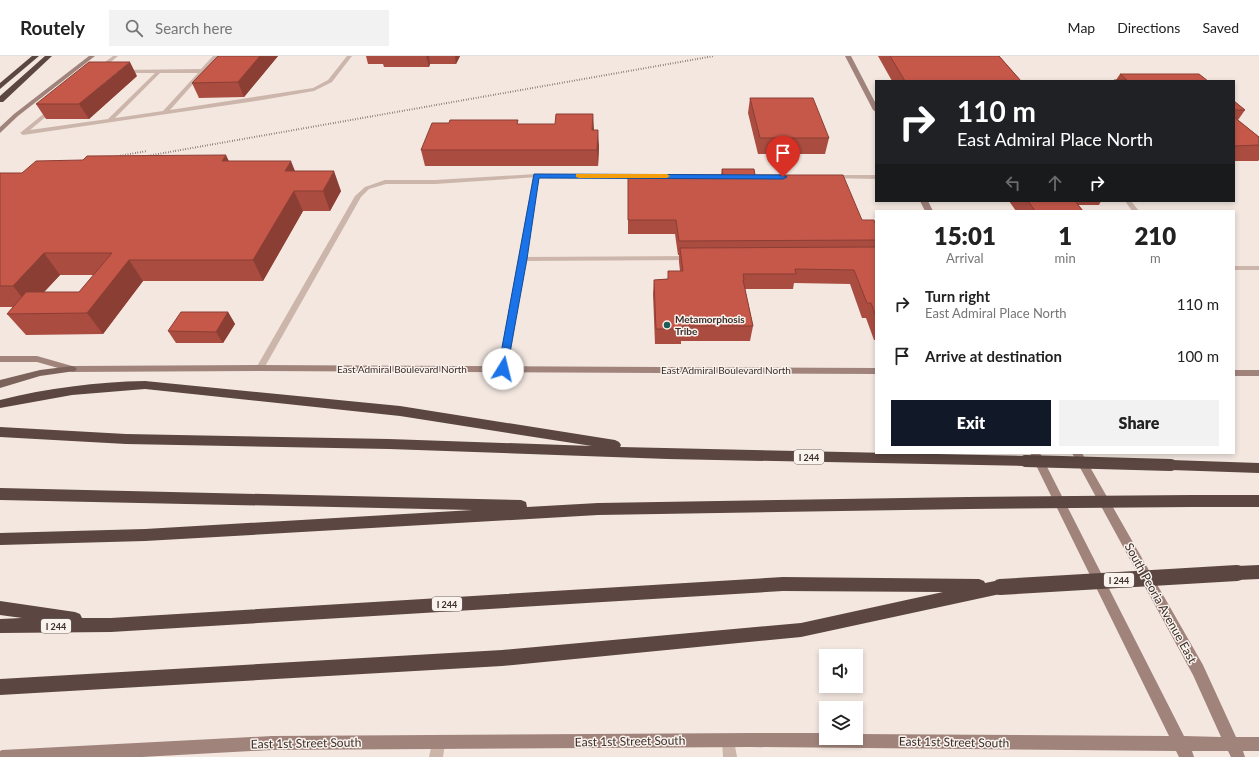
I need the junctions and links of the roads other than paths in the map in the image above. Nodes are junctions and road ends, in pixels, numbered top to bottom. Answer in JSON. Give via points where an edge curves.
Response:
{"nodes":[{"id":1,"x":36,"y":56,"type":"edge"},
{"id":2,"x":49,"y":56,"type":"edge"},
{"id":3,"x":92,"y":56,"type":"edge"},
{"id":4,"x":116,"y":56,"type":"edge"},
{"id":5,"x":216,"y":56,"type":"edge"},
{"id":6,"x":350,"y":56,"type":"edge"},
{"id":7,"x":848,"y":56,"type":"edge"},
{"id":8,"x":112,"y":71,"type":"edge"},
{"id":9,"x":159,"y":71,"type":"junction"},
{"id":10,"x":202,"y":71,"type":"junction"},
{"id":11,"x":71,"y":72,"type":"junction"},
{"id":12,"x":79,"y":72,"type":"edge"},
{"id":13,"x":105,"y":72,"type":"edge"},
{"id":14,"x":0,"y":87,"type":"edge"},
{"id":15,"x":0,"y":100,"type":"edge"},
{"id":16,"x":60,"y":102,"type":"edge"},
{"id":17,"x":875,"y":108,"type":"edge"},
{"id":18,"x":166,"y":112,"type":"junction"},
{"id":19,"x":109,"y":120,"type":"junction"},
{"id":20,"x":0,"y":131,"type":"edge"},
{"id":21,"x":536,"y":176,"type":"junction"},
{"id":22,"x":647,"y":176,"type":"edge"},
{"id":23,"x":821,"y":177,"type":"edge"},
{"id":24,"x":875,"y":177,"type":"edge"},
{"id":25,"x":1129,"y":202,"type":"edge"},
{"id":26,"x":1135,"y":210,"type":"edge"},
{"id":27,"x":704,"y":258,"type":"edge"},
{"id":28,"x":523,"y":259,"type":"junction"},
{"id":29,"x":1235,"y":268,"type":"edge"},
{"id":30,"x":1259,"y":268,"type":"edge"},
{"id":31,"x":0,"y":359,"type":"edge"},
{"id":32,"x":260,"y":368,"type":"junction"},
{"id":33,"x":72,"y":369,"type":"junction"},
{"id":34,"x":503,"y":369,"type":"junction"},
{"id":35,"x":875,"y":371,"type":"edge"},
{"id":36,"x":1235,"y":373,"type":"edge"},
{"id":37,"x":1259,"y":373,"type":"edge"},
{"id":38,"x":0,"y":384,"type":"edge"},
{"id":39,"x":0,"y":404,"type":"edge"},
{"id":40,"x":0,"y":432,"type":"edge"},
{"id":41,"x":668,"y":454,"type":"junction"},
{"id":42,"x":1035,"y":454,"type":"edge"},
{"id":43,"x":1078,"y":454,"type":"edge"},
{"id":44,"x":1259,"y":468,"type":"edge"},
{"id":45,"x":0,"y":494,"type":"edge"},
{"id":46,"x":1259,"y":501,"type":"edge"},
{"id":47,"x":598,"y":509,"type":"junction"},
{"id":48,"x":0,"y":539,"type":"edge"},
{"id":49,"x":1259,"y":572,"type":"edge"},
{"id":50,"x":1000,"y":587,"type":"junction"},
{"id":51,"x":0,"y":608,"type":"edge"},
{"id":52,"x":111,"y":625,"type":"junction"},
{"id":53,"x":0,"y":626,"type":"edge"},
{"id":54,"x":0,"y":687,"type":"edge"},
{"id":55,"x":728,"y":740,"type":"junction"},
{"id":56,"x":438,"y":742,"type":"junction"},
{"id":57,"x":1179,"y":743,"type":"junction"},
{"id":58,"x":1231,"y":743,"type":"junction"},
{"id":59,"x":1259,"y":744,"type":"edge"},
{"id":60,"x":2,"y":757,"type":"edge"},
{"id":61,"x":436,"y":757,"type":"edge"},
{"id":62,"x":730,"y":757,"type":"edge"},
{"id":63,"x":1187,"y":757,"type":"edge"},
{"id":64,"x":1238,"y":757,"type":"edge"}],
"edges":[{"from":1,"to":14,"type":"highway"},
{"from":2,"to":15,"type":"highway"},
{"from":3,"to":11,"type":"street"},
{"from":4,"to":13,"type":"lane","via":[[94,72]]},
{"from":5,"to":10,"type":"lane"},
{"from":6,"to":18,"type":"lane","via":[[330,81],[314,89]]},
{"from":7,"to":17,"type":"street"},
{"from":8,"to":9,"type":"lane"},
{"from":9,"to":10,"type":"lane"},
{"from":9,"to":19,"type":"lane"},
{"from":10,"to":18,"type":"lane"},
{"from":11,"to":12,"type":"lane"},
{"from":11,"to":20,"type":"street","via":[[16,115]]},
{"from":16,"to":19,"type":"lane","via":[[23,133]]},
{"from":18,"to":19,"type":"lane"},
{"from":21,"to":22,"type":"street"},
{"from":21,"to":28,"type":"street"},
{"from":21,"to":32,"type":"lane","via":[[385,182],[367,188],[358,196]]},
{"from":23,"to":24,"type":"street"},
{"from":25,"to":26,"type":"lane"},
{"from":27,"to":28,"type":"lane"},
{"from":28,"to":34,"type":"street"},
{"from":29,"to":30,"type":"lane"},
{"from":31,"to":33,"type":"street","name":"East Admiral Boulevard North","via":[[37,359]]},
{"from":32,"to":33,"type":"street","name":"East Admiral Boulevard North"},
{"from":32,"to":34,"type":"street","name":"East Admiral Boulevard North"},
{"from":33,"to":38,"type":"main road","via":[[40,373]]},
{"from":34,"to":35,"type":"street","name":"East Admiral Boulevard North"},
{"from":36,"to":37,"type":"street"},
{"from":39,"to":41,"type":"highway","via":[[71,390],[145,385],[400,411]]},
{"from":40,"to":41,"type":"highway","number":"I 244","via":[[126,439],[390,444]]},
{"from":41,"to":44,"type":"highway","number":"I 244","bridge":true},
{"from":42,"to":57,"type":"street"},
{"from":43,"to":58,"type":"street","name":"South Peoria Avenue East","via":[[1198,670]]},
{"from":45,"to":47,"type":"highway","via":[[336,500]]},
{"from":46,"to":47,"type":"highway","bridge":true},
{"from":47,"to":48,"type":"highway","via":[[146,535]]},
{"from":49,"to":50,"type":"highway","number":"I 244","bridge":true},
{"from":50,"to":52,"type":"highway","number":"I 244","via":[[783,584]]},
{"from":50,"to":54,"type":"highway","via":[[801,630],[502,658]]},
{"from":51,"to":52,"type":"highway"},
{"from":52,"to":53,"type":"highway","number":"I 244"},
{"from":55,"to":56,"type":"street","name":"East 1st Street South"},
{"from":55,"to":57,"type":"street","name":"East 1st Street South"},
{"from":55,"to":62,"type":"lane"},
{"from":56,"to":60,"type":"street","name":"East 1st Street South","via":[[272,742]]},
{"from":56,"to":61,"type":"street"},
{"from":57,"to":58,"type":"street","name":"East 1st Street South"},
{"from":57,"to":63,"type":"street"},
{"from":58,"to":59,"type":"street","name":"East 1st Street South"},
{"from":58,"to":64,"type":"street","name":"South Peoria Avenue East"}]}
